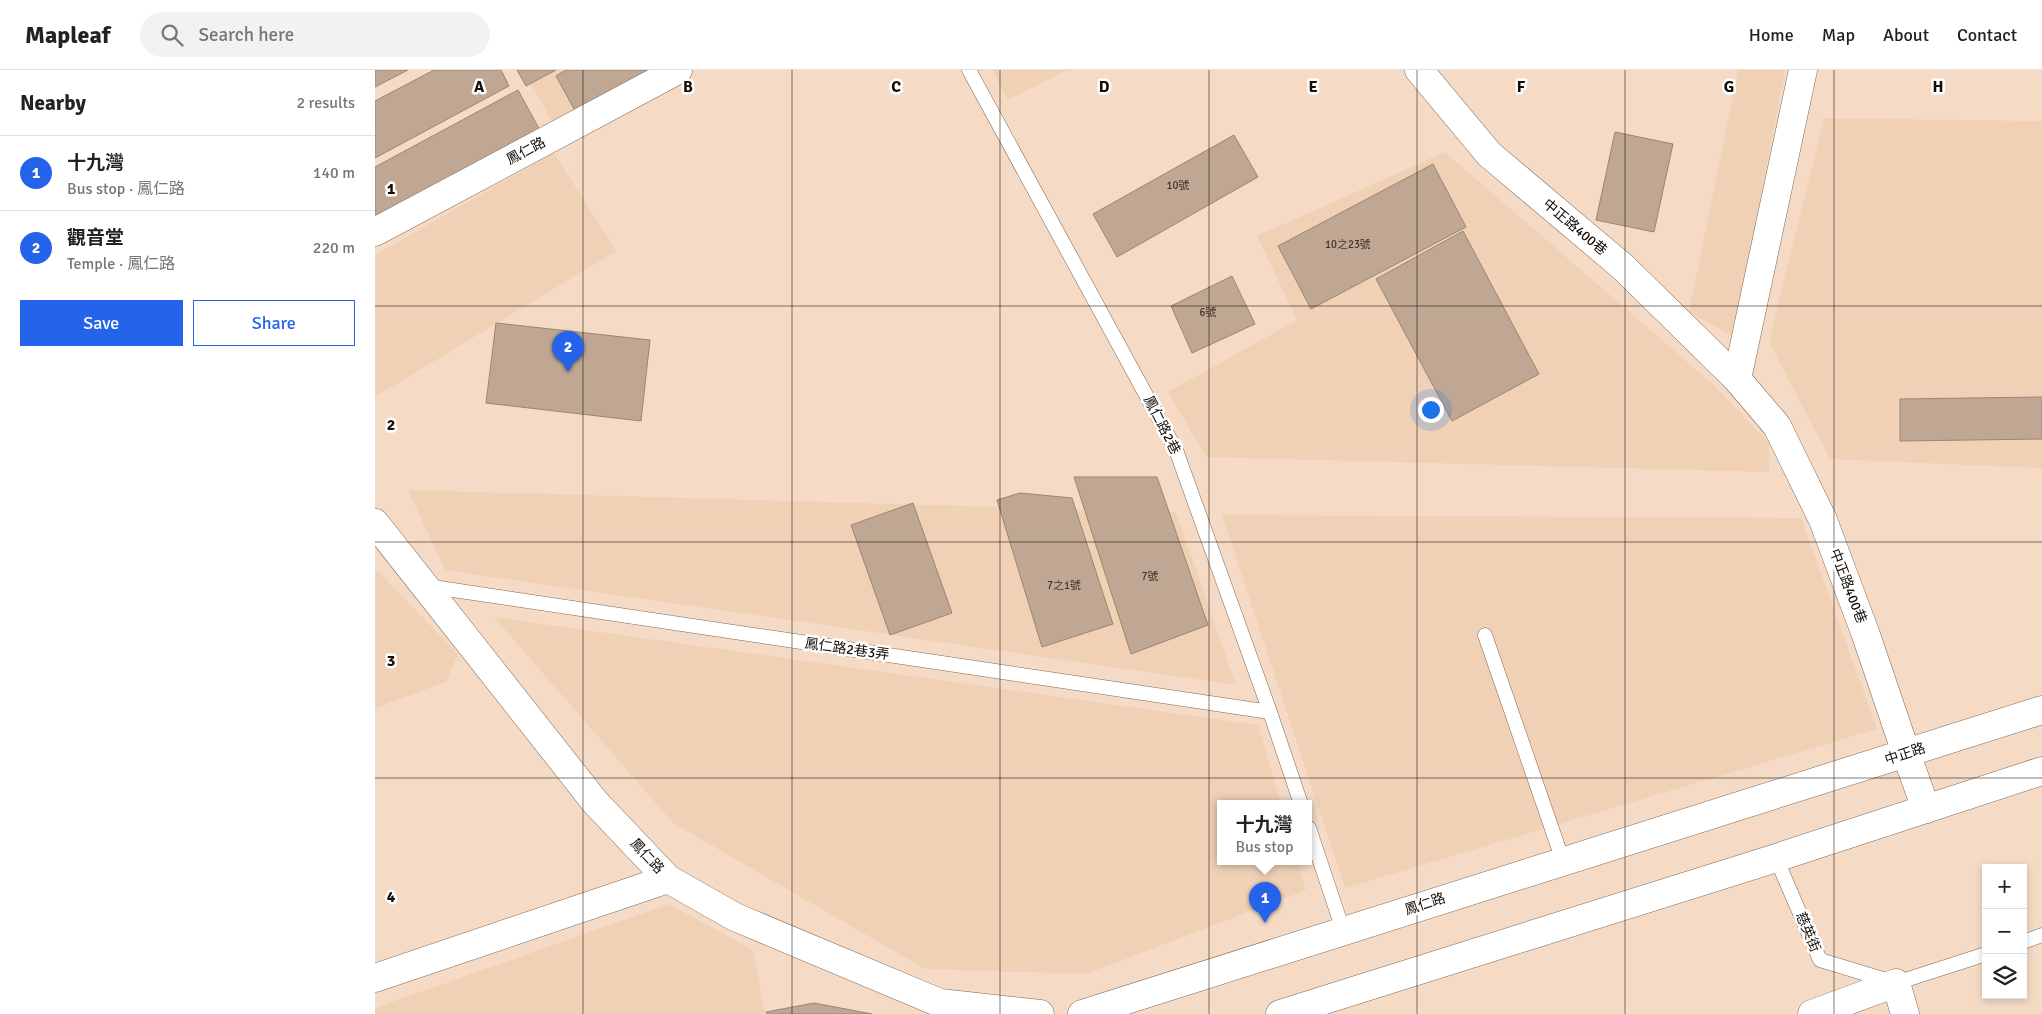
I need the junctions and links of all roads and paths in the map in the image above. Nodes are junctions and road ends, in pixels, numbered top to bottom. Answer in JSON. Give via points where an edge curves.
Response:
{"nodes":[{"id":1,"x":678,"y":70,"type":"edge"},
{"id":2,"x":969,"y":70,"type":"edge"},
{"id":3,"x":1419,"y":70,"type":"edge"},
{"id":4,"x":1803,"y":70,"type":"edge"},
{"id":5,"x":375,"y":232,"type":"edge"},
{"id":6,"x":1737,"y":379,"type":"junction"},
{"id":7,"x":375,"y":523,"type":"edge"},
{"id":8,"x":384,"y":549,"type":"edge"},
{"id":9,"x":423,"y":585,"type":"junction"},
{"id":10,"x":1485,"y":635,"type":"dead end"},
{"id":11,"x":2042,"y":710,"type":"edge"},
{"id":12,"x":1270,"y":712,"type":"junction"},
{"id":13,"x":1906,"y":754,"type":"junction"},
{"id":14,"x":2042,"y":771,"type":"edge"},
{"id":15,"x":1768,"y":797,"type":"joint"},
{"id":16,"x":1300,"y":800,"type":"edge"},
{"id":17,"x":1927,"y":809,"type":"junction"},
{"id":18,"x":1312,"y":837,"type":"edge"},
{"id":19,"x":1776,"y":858,"type":"junction"},
{"id":20,"x":1563,"y":861,"type":"junction"},
{"id":21,"x":668,"y":879,"type":"junction"},
{"id":22,"x":1343,"y":930,"type":"junction"},
{"id":23,"x":2042,"y":935,"type":"edge"},
{"id":24,"x":2027,"y":941,"type":"edge"},
{"id":25,"x":1982,"y":955,"type":"edge"},
{"id":26,"x":375,"y":978,"type":"edge"},
{"id":27,"x":1896,"y":983,"type":"junction"},
{"id":28,"x":1040,"y":1014,"type":"edge"},
{"id":29,"x":1083,"y":1014,"type":"edge"},
{"id":30,"x":1279,"y":1014,"type":"edge"},
{"id":31,"x":1812,"y":1014,"type":"edge"},
{"id":32,"x":1905,"y":1014,"type":"edge"}],
"edges":[{"from":1,"to":5,"type":"street","name":"鳳仁路"},
{"from":2,"to":12,"type":"lane","name":"鳳仁路2巷","via":[[1176,450]]},
{"from":3,"to":6,"type":"street","name":"中正路400巷","via":[[1489,154],[1623,267]]},
{"from":4,"to":6,"type":"street"},
{"from":6,"to":13,"type":"street","name":"中正路400巷","via":[[1777,426],[1823,520]]},
{"from":7,"to":8,"type":"street","name":"鳳仁路"},
{"from":8,"to":9,"type":"street","name":"鳳仁路"},
{"from":9,"to":12,"type":"lane","name":"鳳仁路2巷3弄"},
{"from":9,"to":21,"type":"street","name":"鳳仁路","via":[[595,802]]},
{"from":10,"to":20,"type":"lane"},
{"from":11,"to":13,"type":"street","name":"中正路"},
{"from":12,"to":16,"type":"lane","name":"鳳仁路2巷"},
{"from":13,"to":15,"type":"street","name":"中正路"},
{"from":13,"to":17,"type":"street","name":"中正路400巷"},
{"from":14,"to":17,"type":"street"},
{"from":15,"to":20,"type":"street","name":"鳳仁路"},
{"from":17,"to":19,"type":"street"},
{"from":18,"to":22,"type":"lane"},
{"from":19,"to":27,"type":"lane","name":"慈英街","via":[[1820,960]]},
{"from":19,"to":30,"type":"street"},
{"from":20,"to":22,"type":"street","name":"鳳仁路"},
{"from":21,"to":26,"type":"street"},
{"from":21,"to":28,"type":"street","name":"鳳仁路","via":[[735,917],[940,1003]]},
{"from":22,"to":29,"type":"street","name":"鳳仁路"},
{"from":23,"to":24,"type":"lane"},
{"from":25,"to":27,"type":"lane"},
{"from":27,"to":31,"type":"street"},
{"from":27,"to":32,"type":"street"}]}
